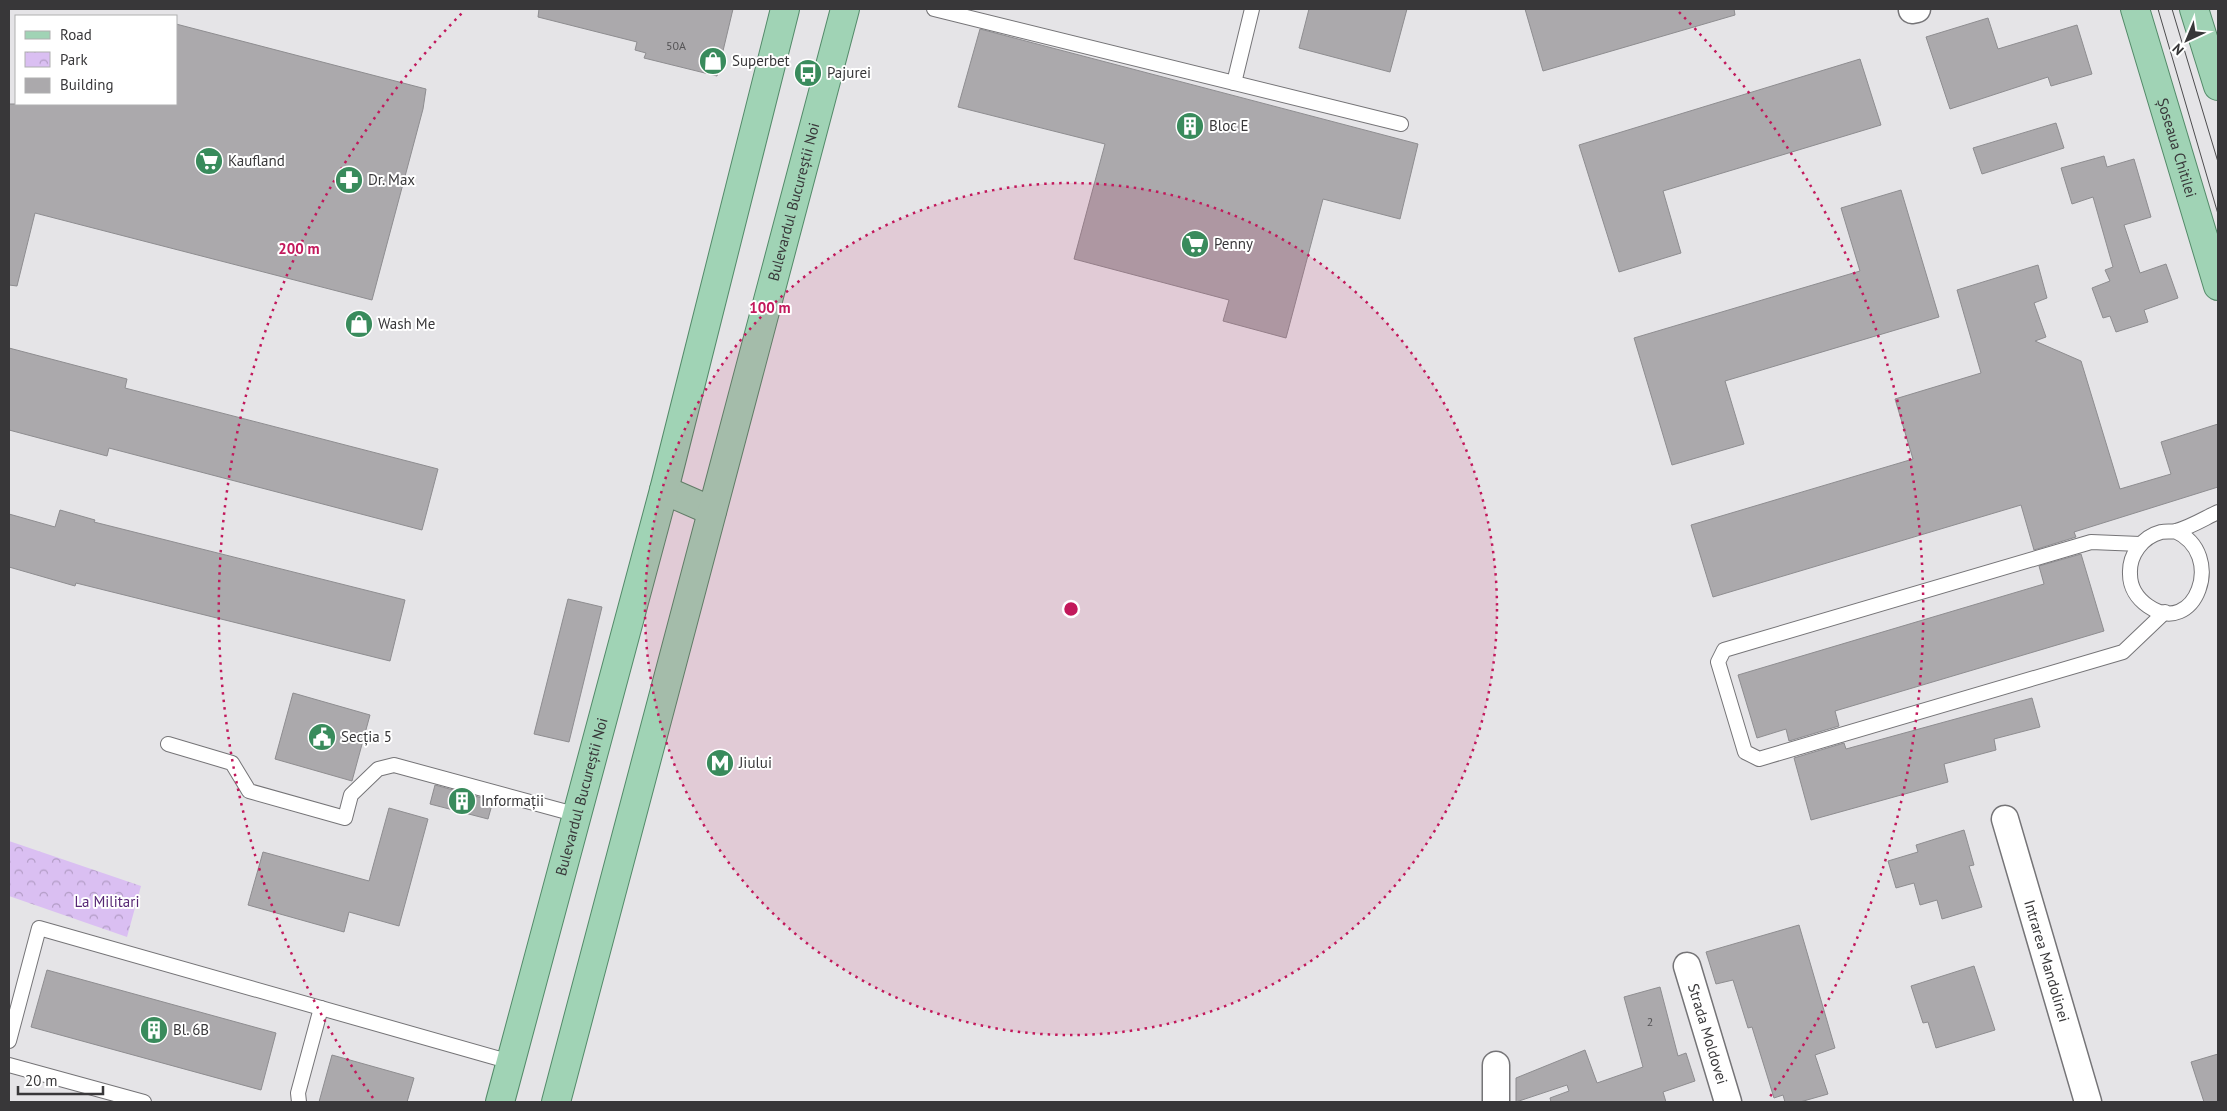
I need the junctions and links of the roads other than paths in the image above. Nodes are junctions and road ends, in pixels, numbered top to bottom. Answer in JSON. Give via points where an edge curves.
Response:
{"nodes":[{"id":1,"x":785,"y":9,"type":"edge"},
{"id":2,"x":845,"y":9,"type":"edge"},
{"id":3,"x":934,"y":9,"type":"edge"},
{"id":4,"x":1252,"y":9,"type":"edge"},
{"id":5,"x":2135,"y":9,"type":"edge"},
{"id":6,"x":2194,"y":9,"type":"edge"},
{"id":7,"x":1234,"y":83,"type":"junction"},
{"id":8,"x":2218,"y":86,"type":"edge"},
{"id":9,"x":1401,"y":124,"type":"dead end"},
{"id":10,"x":2218,"y":286,"type":"edge"},
{"id":11,"x":664,"y":490,"type":"junction"},
{"id":12,"x":712,"y":511,"type":"junction"},
{"id":13,"x":2218,"y":512,"type":"edge"},
{"id":14,"x":2175,"y":532,"type":"junction"},
{"id":15,"x":2140,"y":544,"type":"junction"},
{"id":16,"x":2165,"y":612,"type":"junction"},
{"id":17,"x":168,"y":744,"type":"dead end"},
{"id":18,"x":578,"y":815,"type":"junction"},
{"id":19,"x":2005,"y":818,"type":"dead end"},
{"id":20,"x":1687,"y":966,"type":"dead end"},
{"id":21,"x":321,"y":1008,"type":"junction"},
{"id":22,"x":9,"y":1041,"type":"edge"},
{"id":23,"x":511,"y":1062,"type":"junction"},
{"id":24,"x":9,"y":1065,"type":"edge"},
{"id":25,"x":1496,"y":1065,"type":"dead end"},
{"id":26,"x":144,"y":1102,"type":"edge"},
{"id":27,"x":299,"y":1102,"type":"edge"},
{"id":28,"x":500,"y":1102,"type":"edge"},
{"id":29,"x":556,"y":1102,"type":"edge"},
{"id":30,"x":1496,"y":1102,"type":"edge"},
{"id":31,"x":1728,"y":1102,"type":"edge"},
{"id":32,"x":2088,"y":1102,"type":"edge"}],
"edges":[{"from":1,"to":11,"type":"main road","name":"Bulevardul Bucureștii Noi"},
{"from":2,"to":12,"type":"main road","name":"Bulevardul Bucureștii Noi"},
{"from":3,"to":7,"type":"lane"},
{"from":4,"to":7,"type":"lane"},
{"from":5,"to":10,"type":"main road","name":"Șoseaua Chitilei"},
{"from":6,"to":8,"type":"main road"},
{"from":7,"to":9,"type":"lane"},
{"from":11,"to":12,"type":"main road"},
{"from":11,"to":18,"type":"main road","name":"Bulevardul Bucureștii Noi"},
{"from":12,"to":29,"type":"main road","name":"Bulevardul Bucureștii Noi"},
{"from":13,"to":14,"type":"lane"},
{"from":14,"to":15,"type":"lane","via":[[2150,536]]},
{"from":14,"to":16,"type":"lane","via":[[2198,542],[2206,552],[2210,577],[2207,590],[2194,604],[2178,612]]},
{"from":15,"to":16,"type":"lane","via":[[2129,567],[2134,592],[2152,609]]},
{"from":15,"to":16,"type":"lane","via":[[2091,542],[1724,650],[1718,662],[1745,752],[1759,759],[2123,652]]},
{"from":17,"to":18,"type":"lane","via":[[232,763],[249,790],[345,818],[351,795],[378,769],[394,765]]},
{"from":18,"to":23,"type":"main road","name":"Bulevardul Bucureștii Noi"},
{"from":19,"to":32,"type":"street","name":"Intrarea Mandolinei"},
{"from":20,"to":31,"type":"street","name":"Strada Moldovei"},
{"from":21,"to":22,"type":"lane","via":[[39,928]]},
{"from":21,"to":23,"type":"lane"},
{"from":21,"to":27,"type":"lane","via":[[298,1093]]},
{"from":23,"to":28,"type":"main road","name":"Bulevardul Bucureștii Noi"},
{"from":24,"to":26,"type":"lane"},
{"from":25,"to":30,"type":"street"}]}
